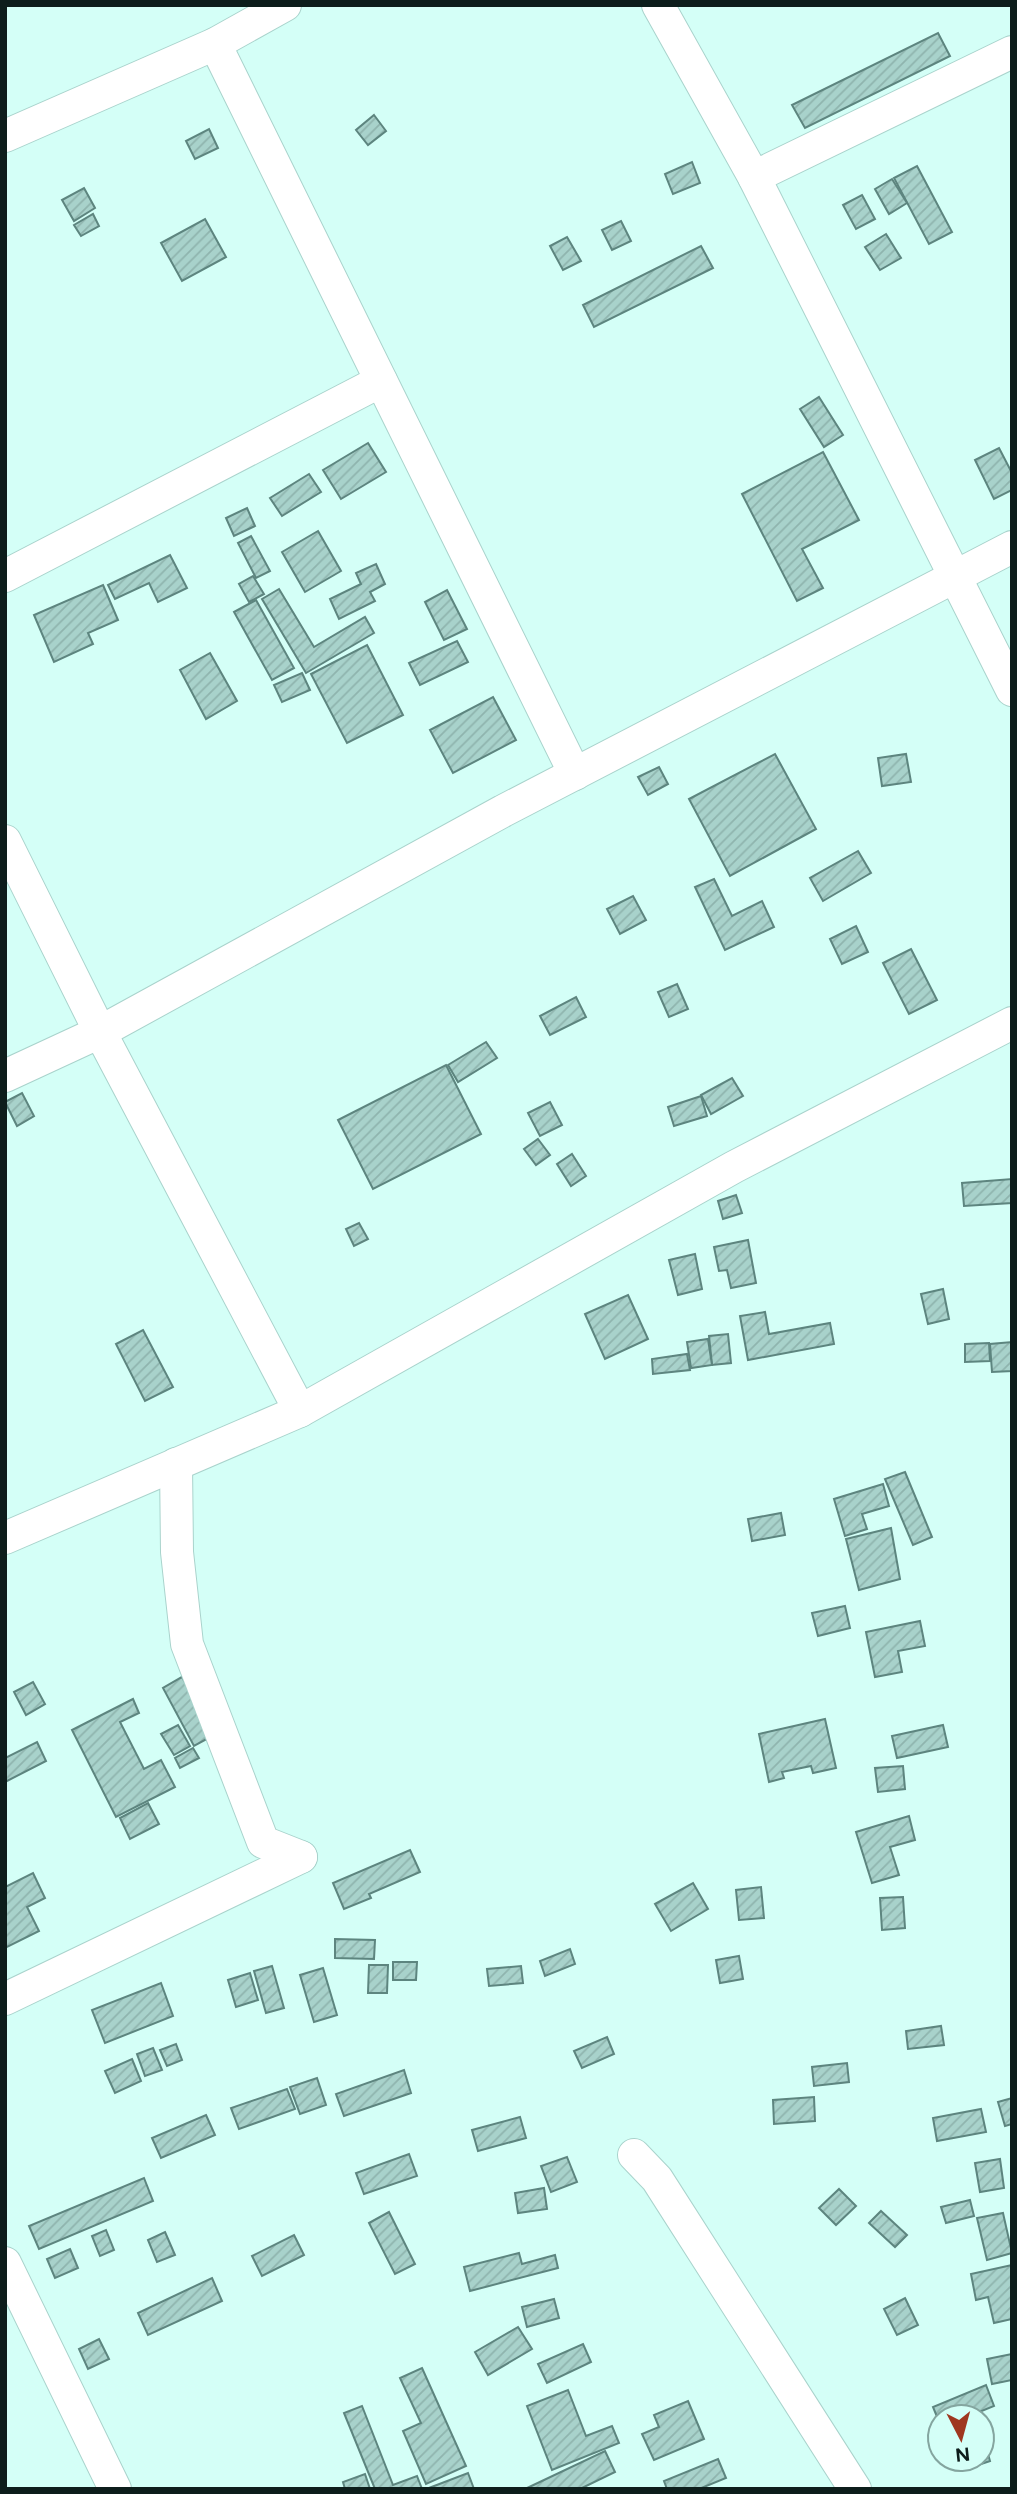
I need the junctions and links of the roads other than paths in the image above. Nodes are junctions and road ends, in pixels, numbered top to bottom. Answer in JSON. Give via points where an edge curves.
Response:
{"nodes":[{"id":1,"x":285,"y":5,"type":"edge"},
{"id":2,"x":658,"y":5,"type":"edge"},
{"id":3,"x":215,"y":44,"type":"junction"},
{"id":4,"x":1012,"y":52,"type":"edge"},
{"id":5,"x":5,"y":136,"type":"edge"},
{"id":6,"x":754,"y":177,"type":"junction"},
{"id":7,"x":381,"y":381,"type":"junction"},
{"id":8,"x":1012,"y":547,"type":"edge"},
{"id":9,"x":956,"y":575,"type":"junction"},
{"id":10,"x":5,"y":576,"type":"edge"},
{"id":11,"x":1012,"y":690,"type":"edge"},
{"id":12,"x":575,"y":774,"type":"junction"},
{"id":13,"x":5,"y":841,"type":"edge"},
{"id":14,"x":1012,"y":1023,"type":"edge"},
{"id":15,"x":100,"y":1032,"type":"junction"},
{"id":16,"x":5,"y":1076,"type":"edge"},
{"id":17,"x":300,"y":1411,"type":"junction"},
{"id":18,"x":176,"y":1464,"type":"junction"},
{"id":19,"x":5,"y":1538,"type":"edge"},
{"id":20,"x":5,"y":1999,"type":"edge"},
{"id":21,"x":634,"y":2155,"type":"dead end"},
{"id":22,"x":5,"y":2263,"type":"edge"},
{"id":23,"x":115,"y":2489,"type":"edge"},
{"id":24,"x":855,"y":2489,"type":"edge"}],
"edges":[{"from":1,"to":3,"type":"street"},
{"from":2,"to":6,"type":"street"},
{"from":3,"to":5,"type":"street"},
{"from":3,"to":7,"type":"street"},
{"from":4,"to":6,"type":"street"},
{"from":6,"to":9,"type":"street"},
{"from":7,"to":10,"type":"street"},
{"from":7,"to":12,"type":"street"},
{"from":8,"to":9,"type":"street"},
{"from":9,"to":11,"type":"street"},
{"from":9,"to":12,"type":"street"},
{"from":12,"to":15,"type":"street"},
{"from":13,"to":15,"type":"street"},
{"from":14,"to":17,"type":"street","via":[[734,1167]]},
{"from":15,"to":16,"type":"street"},
{"from":15,"to":17,"type":"street"},
{"from":17,"to":18,"type":"street"},
{"from":18,"to":19,"type":"street"},
{"from":18,"to":20,"type":"street","via":[[177,1552],[187,1644],[263,1842],[301,1857]]},
{"from":21,"to":24,"type":"street","via":[[657,2179]]},
{"from":22,"to":23,"type":"street"}]}
